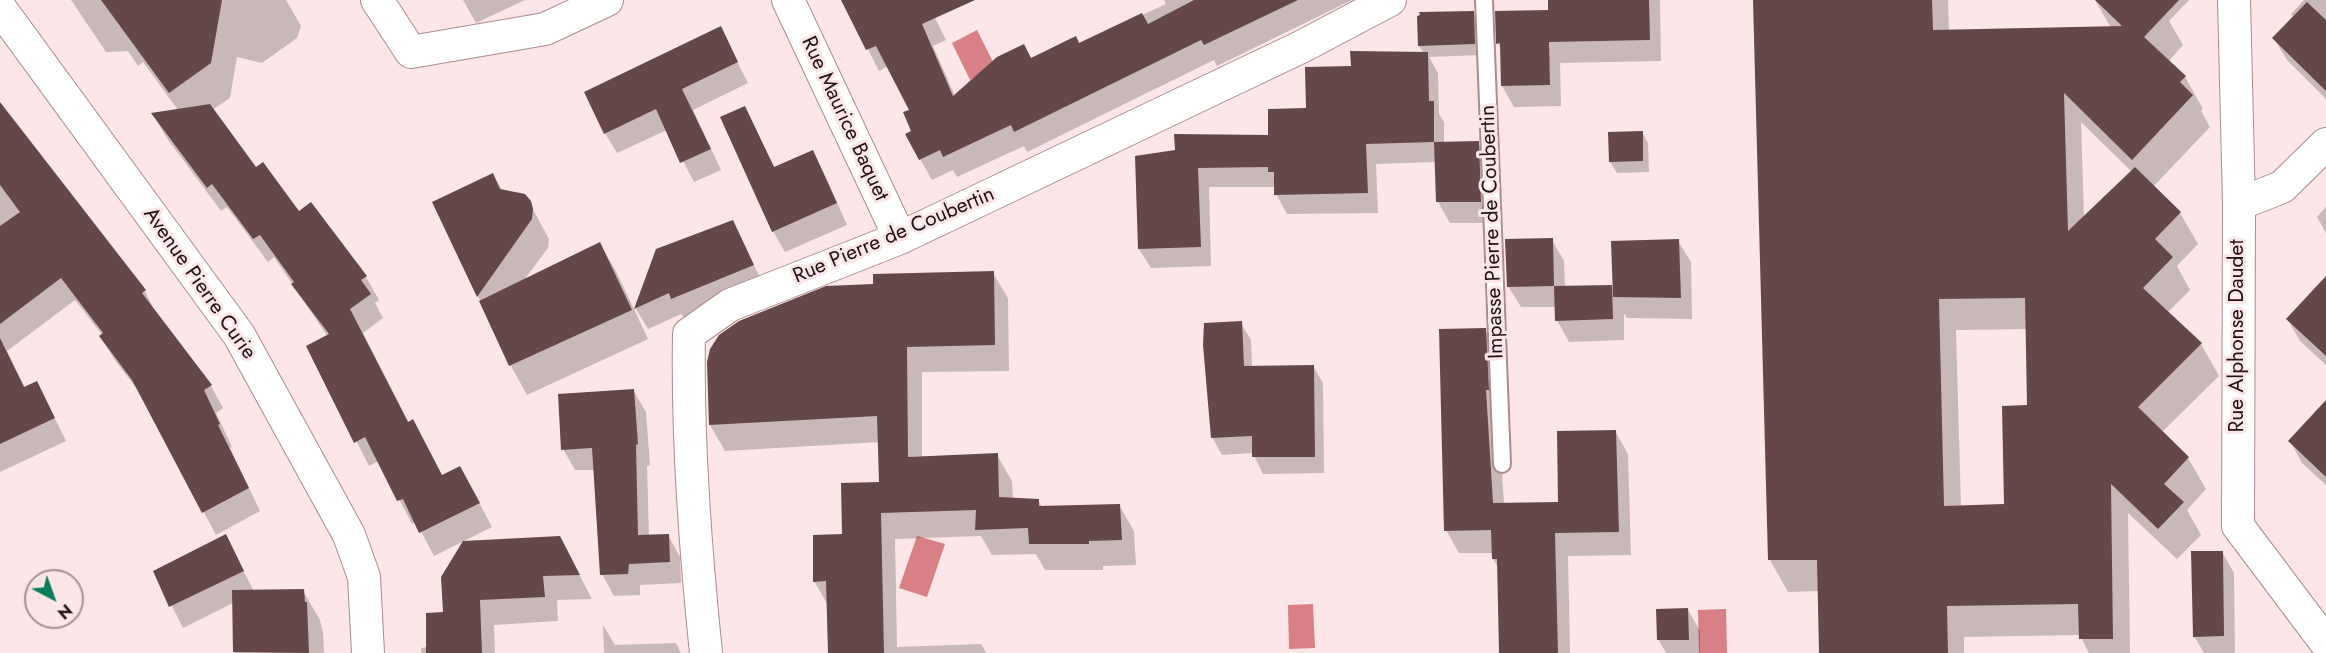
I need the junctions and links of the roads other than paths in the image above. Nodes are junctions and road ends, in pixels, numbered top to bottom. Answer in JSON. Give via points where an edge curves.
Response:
{"nodes":[{"id":1,"x":377,"y":0,"type":"edge"},
{"id":2,"x":607,"y":0,"type":"edge"},
{"id":3,"x":788,"y":0,"type":"edge"},
{"id":4,"x":1390,"y":0,"type":"edge"},
{"id":5,"x":1484,"y":0,"type":"edge"},
{"id":6,"x":2234,"y":0,"type":"edge"},
{"id":7,"x":0,"y":8,"type":"edge"},
{"id":8,"x":2326,"y":144,"type":"edge"},
{"id":9,"x":2239,"y":204,"type":"junction"},
{"id":10,"x":900,"y":238,"type":"junction"},
{"id":11,"x":1502,"y":464,"type":"dead end"},
{"id":12,"x":2326,"y":643,"type":"edge"},
{"id":13,"x":368,"y":653,"type":"edge"},
{"id":14,"x":706,"y":653,"type":"edge"}],
"edges":[{"from":1,"to":2,"type":"street","via":[[411,52],[544,29]]},
{"from":3,"to":10,"type":"street","name":"Rue Maurice Baquet"},
{"from":4,"to":10,"type":"street","name":"Rue Pierre de Coubertin","via":[[1290,52]]},
{"from":5,"to":11,"type":"lane","name":"Impasse Pierre de Coubertin"},
{"from":6,"to":9,"type":"street","name":"Rue Alphonse Daudet"},
{"from":7,"to":13,"type":"street","name":"Avenue Pierre Curie","via":[[239,335],[349,535],[364,577]]},
{"from":8,"to":9,"type":"street","via":[[2282,187]]},
{"from":9,"to":12,"type":"street","name":"Rue Alphonse Daudet","via":[[2238,526]]},
{"from":10,"to":14,"type":"street","name":"Rue Pierre de Coubertin","via":[[730,305],[689,334],[688,392]]}]}
